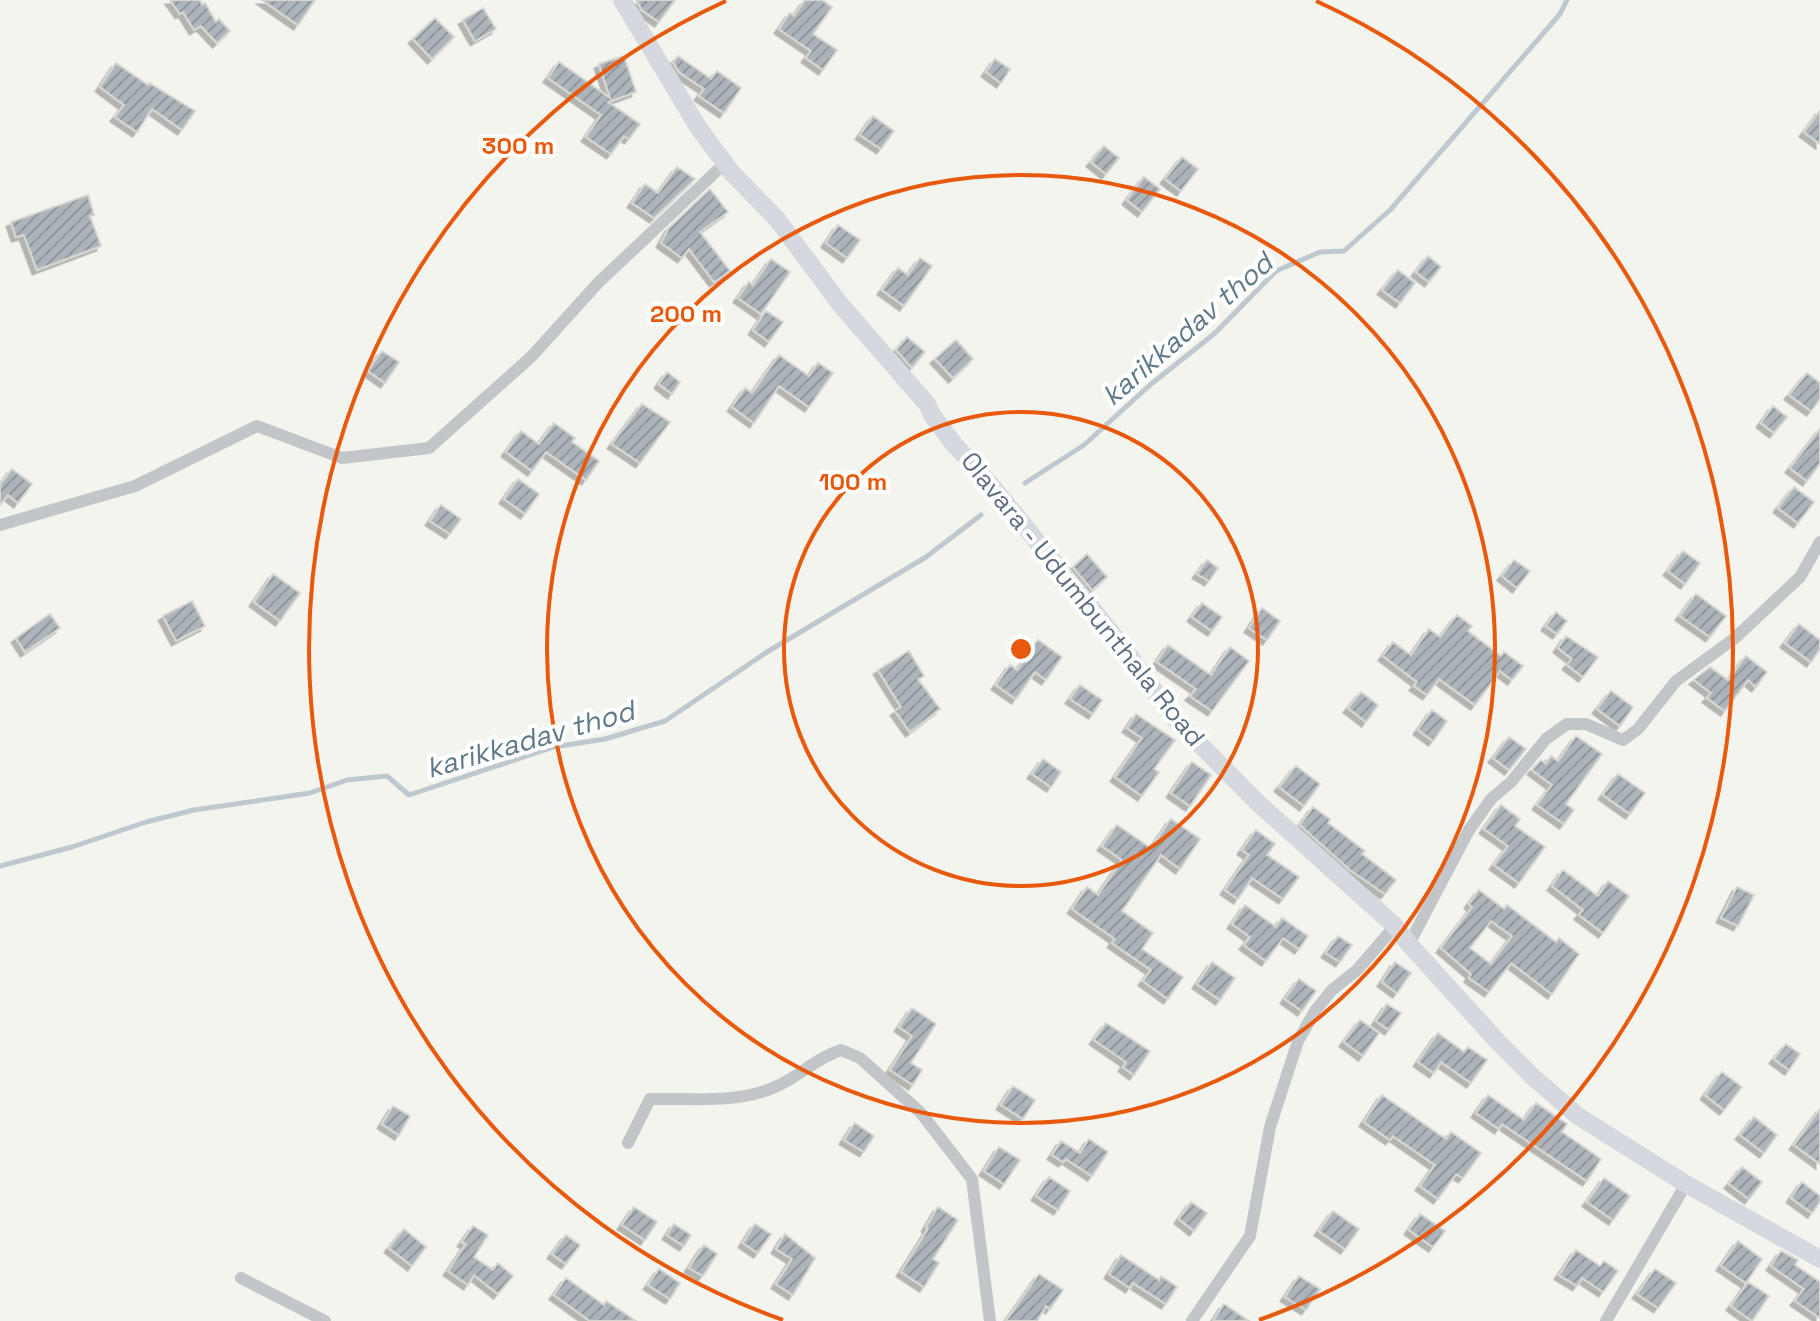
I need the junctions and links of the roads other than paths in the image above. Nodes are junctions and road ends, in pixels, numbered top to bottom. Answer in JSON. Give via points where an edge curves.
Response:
{"nodes":[{"id":1,"x":622,"y":0,"type":"edge"},
{"id":2,"x":725,"y":163,"type":"junction"},
{"id":3,"x":0,"y":525,"type":"edge"},
{"id":4,"x":1820,"y":542,"type":"edge"},
{"id":5,"x":1395,"y":926,"type":"junction"},
{"id":6,"x":1409,"y":944,"type":"junction"},
{"id":7,"x":628,"y":1143,"type":"dead end"},
{"id":8,"x":1686,"y":1184,"type":"junction"},
{"id":9,"x":1820,"y":1259,"type":"edge"},
{"id":10,"x":241,"y":1278,"type":"dead end"},
{"id":11,"x":325,"y":1321,"type":"edge"},
{"id":12,"x":990,"y":1321,"type":"edge"},
{"id":13,"x":1192,"y":1321,"type":"edge"},
{"id":14,"x":1606,"y":1321,"type":"edge"}],
"edges":[{"from":1,"to":2,"type":"main road","name":"Olavara - Udumbunthala Road"},
{"from":2,"to":3,"type":"street","via":[[598,283],[531,357],[429,448],[342,458],[257,426],[135,486]]},
{"from":2,"to":5,"type":"main road","name":"Olavara - Udumbunthala Road","via":[[927,404],[1173,717],[1258,803]]},
{"from":4,"to":6,"type":"street","via":[[1800,577],[1735,638],[1676,681],[1623,740],[1586,724],[1567,724],[1546,739],[1469,830]]},
{"from":5,"to":6,"type":"main road","name":"Olavara - Udumbunthala Road"},
{"from":5,"to":13,"type":"street","via":[[1332,990],[1298,1041],[1270,1127],[1250,1236]]},
{"from":6,"to":8,"type":"main road","name":"Olavara - Udumbunthala Road","via":[[1532,1076],[1578,1116]]},
{"from":7,"to":12,"type":"street","via":[[650,1099],[744,1097],[777,1087],[828,1054],[841,1050],[860,1058],[921,1113],[972,1179]]},
{"from":8,"to":9,"type":"main road","name":"Olavara - Udumbunthala Road"},
{"from":8,"to":14,"type":"street"},
{"from":10,"to":11,"type":"street"}]}
